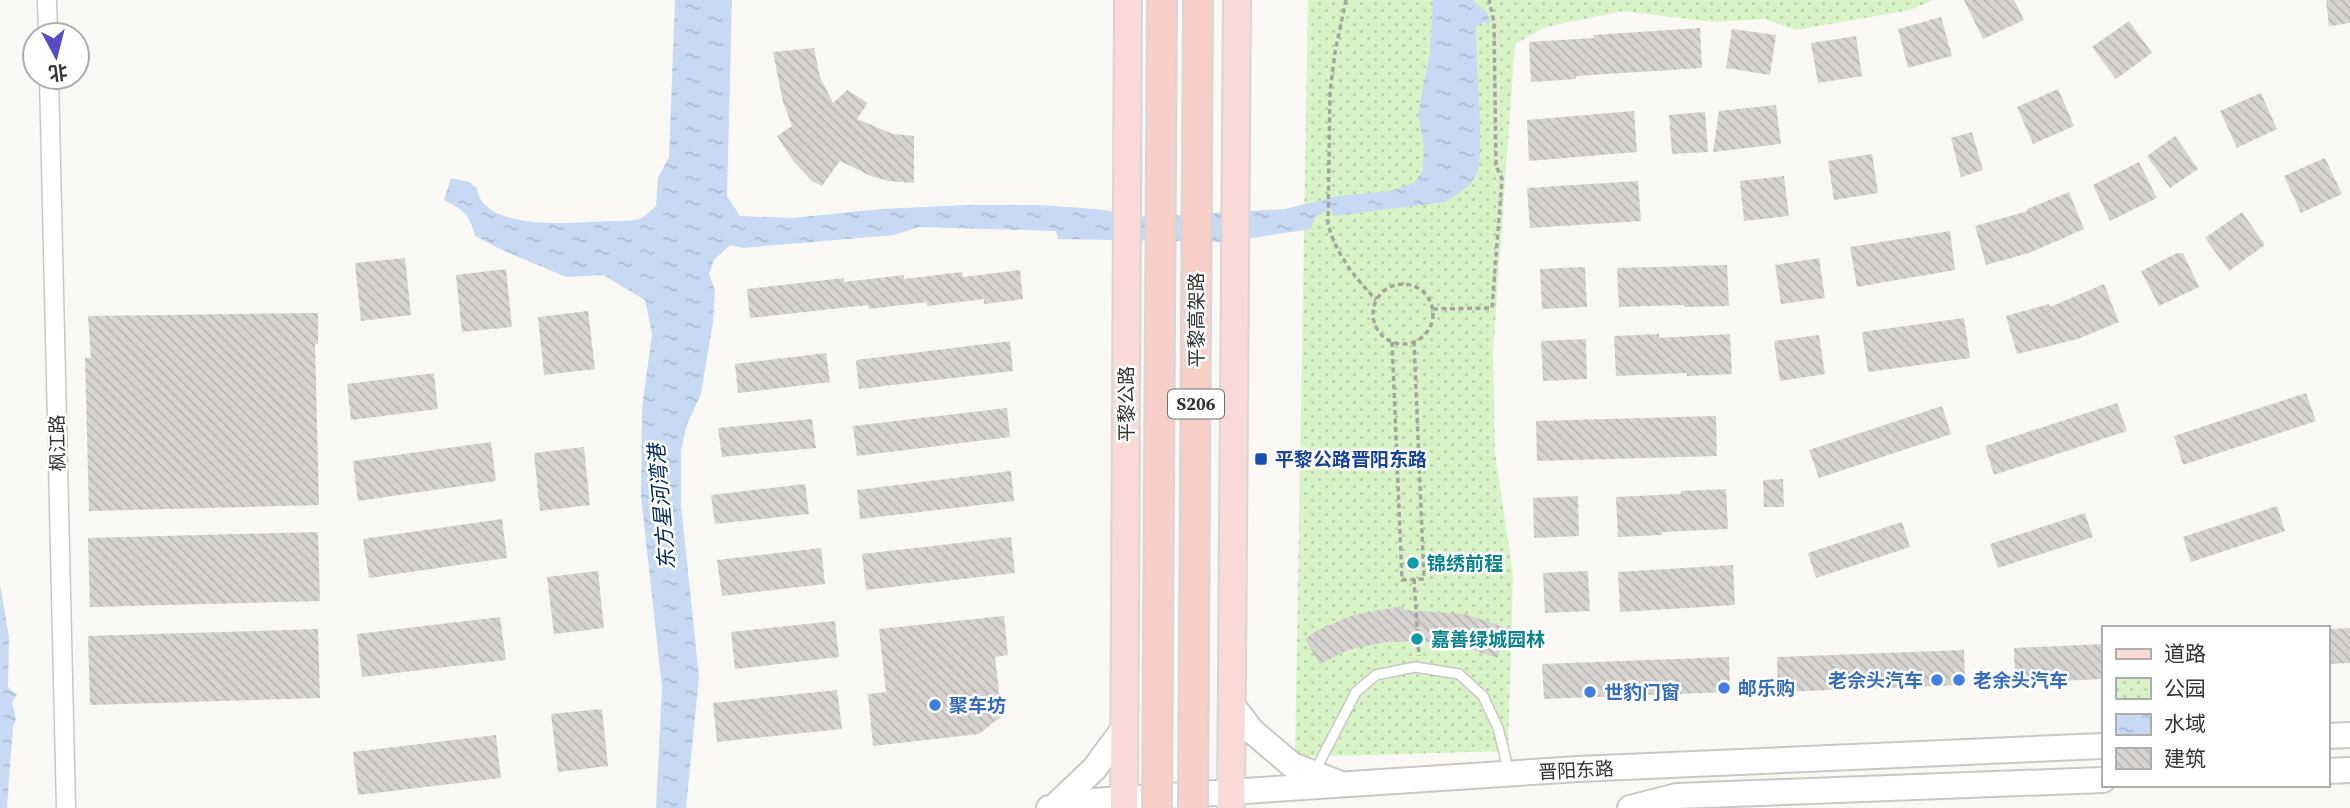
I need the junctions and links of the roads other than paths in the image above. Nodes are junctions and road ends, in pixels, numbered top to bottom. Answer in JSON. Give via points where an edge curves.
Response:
{"nodes":[{"id":1,"x":47,"y":0,"type":"edge"},
{"id":2,"x":1128,"y":0,"type":"edge"},
{"id":3,"x":1162,"y":0,"type":"edge"},
{"id":4,"x":1198,"y":0,"type":"edge"},
{"id":5,"x":1237,"y":0,"type":"edge"},
{"id":6,"x":48,"y":21,"type":"edge"},
{"id":7,"x":49,"y":91,"type":"edge"},
{"id":8,"x":1232,"y":705,"type":"junction"},
{"id":9,"x":1125,"y":727,"type":"junction"},
{"id":10,"x":2350,"y":735,"type":"edge"},
{"id":11,"x":2329,"y":736,"type":"edge"},
{"id":12,"x":2102,"y":746,"type":"edge"},
{"id":13,"x":2350,"y":770,"type":"edge"},
{"id":14,"x":2329,"y":771,"type":"edge"},
{"id":15,"x":1314,"y":774,"type":"junction"},
{"id":16,"x":1509,"y":774,"type":"junction"},
{"id":17,"x":2102,"y":780,"type":"edge"},
{"id":18,"x":1343,"y":785,"type":"junction"},
{"id":19,"x":1231,"y":800,"type":"edge"},
{"id":20,"x":1125,"y":804,"type":"edge"},
{"id":21,"x":65,"y":808,"type":"edge"},
{"id":22,"x":1051,"y":808,"type":"edge"},
{"id":23,"x":1157,"y":808,"type":"edge"},
{"id":24,"x":1193,"y":808,"type":"edge"},
{"id":25,"x":1630,"y":808,"type":"edge"}],
"edges":[{"from":1,"to":6,"type":"street"},
{"from":2,"to":9,"type":"main road","name":"平黎公路"},
{"from":3,"to":23,"type":"highway","name":"平黎高架路","number":"S206","bridge":true},
{"from":4,"to":24,"type":"highway","name":"平黎高架路","number":"S206","bridge":true},
{"from":5,"to":8,"type":"main road"},
{"from":7,"to":21,"type":"street","name":"枫江路"},
{"from":8,"to":15,"type":"main road","via":[[1252,731],[1292,765]]},
{"from":8,"to":19,"type":"main road"},
{"from":9,"to":20,"type":"main road","name":"平黎公路"},
{"from":9,"to":22,"type":"main road","via":[[1094,769]]},
{"from":10,"to":11,"type":"main road"},
{"from":12,"to":16,"type":"main road","name":"晋阳东路"},
{"from":13,"to":14,"type":"main road"},
{"from":15,"to":16,"type":"lane","via":[[1356,692],[1376,676],[1419,668],[1459,674],[1483,695],[1498,728]]},
{"from":15,"to":18,"type":"main road"},
{"from":16,"to":18,"type":"main road","name":"晋阳东路"},
{"from":17,"to":25,"type":"main road","via":[[1677,796]]},
{"from":18,"to":19,"type":"main road","name":"晋阳东路"},
{"from":19,"to":20,"type":"main road","name":"晋阳东路"},
{"from":20,"to":22,"type":"main road","name":"晋阳东路"}]}
